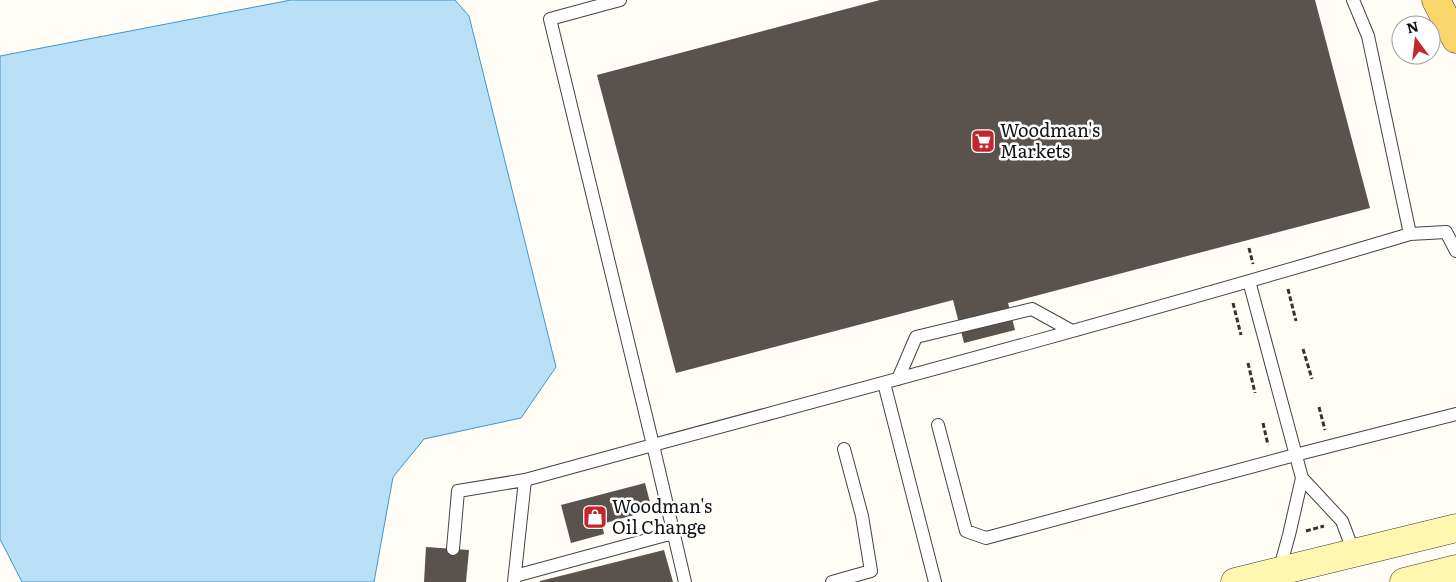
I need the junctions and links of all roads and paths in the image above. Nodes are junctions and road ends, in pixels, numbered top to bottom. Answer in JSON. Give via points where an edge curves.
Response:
{"nodes":[{"id":1,"x":620,"y":0,"type":"edge"},
{"id":2,"x":1353,"y":0,"type":"edge"},
{"id":3,"x":1436,"y":0,"type":"edge"},
{"id":4,"x":1456,"y":39,"type":"edge"},
{"id":5,"x":1451,"y":228,"type":"edge"},
{"id":6,"x":1410,"y":234,"type":"junction"},
{"id":7,"x":1249,"y":248,"type":"dead end"},
{"id":8,"x":1456,"y":251,"type":"edge"},
{"id":9,"x":1255,"y":270,"type":"dead end"},
{"id":10,"x":1249,"y":282,"type":"junction"},
{"id":11,"x":1288,"y":289,"type":"dead end"},
{"id":12,"x":1233,"y":303,"type":"dead end"},
{"id":13,"x":1296,"y":321,"type":"dead end"},
{"id":14,"x":1072,"y":331,"type":"junction"},
{"id":15,"x":1241,"y":335,"type":"dead end"},
{"id":16,"x":1304,"y":349,"type":"dead end"},
{"id":17,"x":1248,"y":363,"type":"dead end"},
{"id":18,"x":898,"y":379,"type":"junction"},
{"id":19,"x":1312,"y":380,"type":"dead end"},
{"id":20,"x":884,"y":383,"type":"junction"},
{"id":21,"x":1256,"y":393,"type":"dead end"},
{"id":22,"x":1319,"y":407,"type":"dead end"},
{"id":23,"x":1456,"y":414,"type":"edge"},
{"id":24,"x":1263,"y":423,"type":"dead end"},
{"id":25,"x":938,"y":425,"type":"dead end"},
{"id":26,"x":653,"y":445,"type":"junction"},
{"id":27,"x":1329,"y":446,"type":"junction"},
{"id":28,"x":844,"y":449,"type":"dead end"},
{"id":29,"x":1296,"y":455,"type":"junction"},
{"id":30,"x":1272,"y":461,"type":"junction"},
{"id":31,"x":1302,"y":478,"type":"junction"},
{"id":32,"x":525,"y":480,"type":"junction"},
{"id":33,"x":1327,"y":526,"type":"dead end"},
{"id":34,"x":1456,"y":528,"type":"edge"},
{"id":35,"x":1305,"y":531,"type":"dead end"},
{"id":36,"x":673,"y":533,"type":"junction"},
{"id":37,"x":453,"y":549,"type":"dead end"},
{"id":38,"x":1354,"y":553,"type":"junction"},
{"id":39,"x":1456,"y":569,"type":"edge"},
{"id":40,"x":1279,"y":571,"type":"junction"},
{"id":41,"x":514,"y":579,"type":"edge"},
{"id":42,"x":685,"y":582,"type":"edge"},
{"id":43,"x":832,"y":582,"type":"edge"},
{"id":44,"x":935,"y":582,"type":"edge"},
{"id":45,"x":1235,"y":582,"type":"edge"},
{"id":46,"x":1404,"y":582,"type":"edge"}],
"edges":[{"from":1,"to":26,"type":"lane","via":[[550,19]]},
{"from":2,"to":6,"type":"lane","via":[[1368,36]]},
{"from":3,"to":4,"type":"main road"},
{"from":5,"to":6,"type":"lane"},
{"from":5,"to":8,"type":"lane"},
{"from":6,"to":10,"type":"lane"},
{"from":7,"to":9,"type":"path"},
{"from":10,"to":14,"type":"lane"},
{"from":10,"to":29,"type":"lane"},
{"from":11,"to":13,"type":"path"},
{"from":12,"to":15,"type":"path"},
{"from":14,"to":18,"type":"lane"},
{"from":14,"to":18,"type":"lane","via":[[1032,309],[916,337]]},
{"from":16,"to":19,"type":"path"},
{"from":17,"to":21,"type":"path"},
{"from":18,"to":20,"type":"lane"},
{"from":20,"to":26,"type":"lane"},
{"from":20,"to":44,"type":"lane"},
{"from":22,"to":27,"type":"path"},
{"from":23,"to":27,"type":"lane"},
{"from":24,"to":30,"type":"path"},
{"from":25,"to":30,"type":"lane","via":[[966,531],[986,538]]},
{"from":26,"to":32,"type":"lane"},
{"from":26,"to":36,"type":"lane"},
{"from":27,"to":29,"type":"lane"},
{"from":28,"to":43,"type":"lane","via":[[862,516],[871,571]]},
{"from":29,"to":30,"type":"lane"},
{"from":29,"to":31,"type":"lane"},
{"from":31,"to":38,"type":"lane","via":[[1342,521]]},
{"from":31,"to":40,"type":"lane"},
{"from":32,"to":37,"type":"lane","via":[[458,491]]},
{"from":32,"to":41,"type":"lane"},
{"from":33,"to":35,"type":"path"},
{"from":34,"to":38,"type":"main road"},
{"from":36,"to":41,"type":"lane"},
{"from":36,"to":42,"type":"lane"},
{"from":38,"to":40,"type":"main road"},
{"from":39,"to":46,"type":"main road"},
{"from":40,"to":45,"type":"main road"}]}
